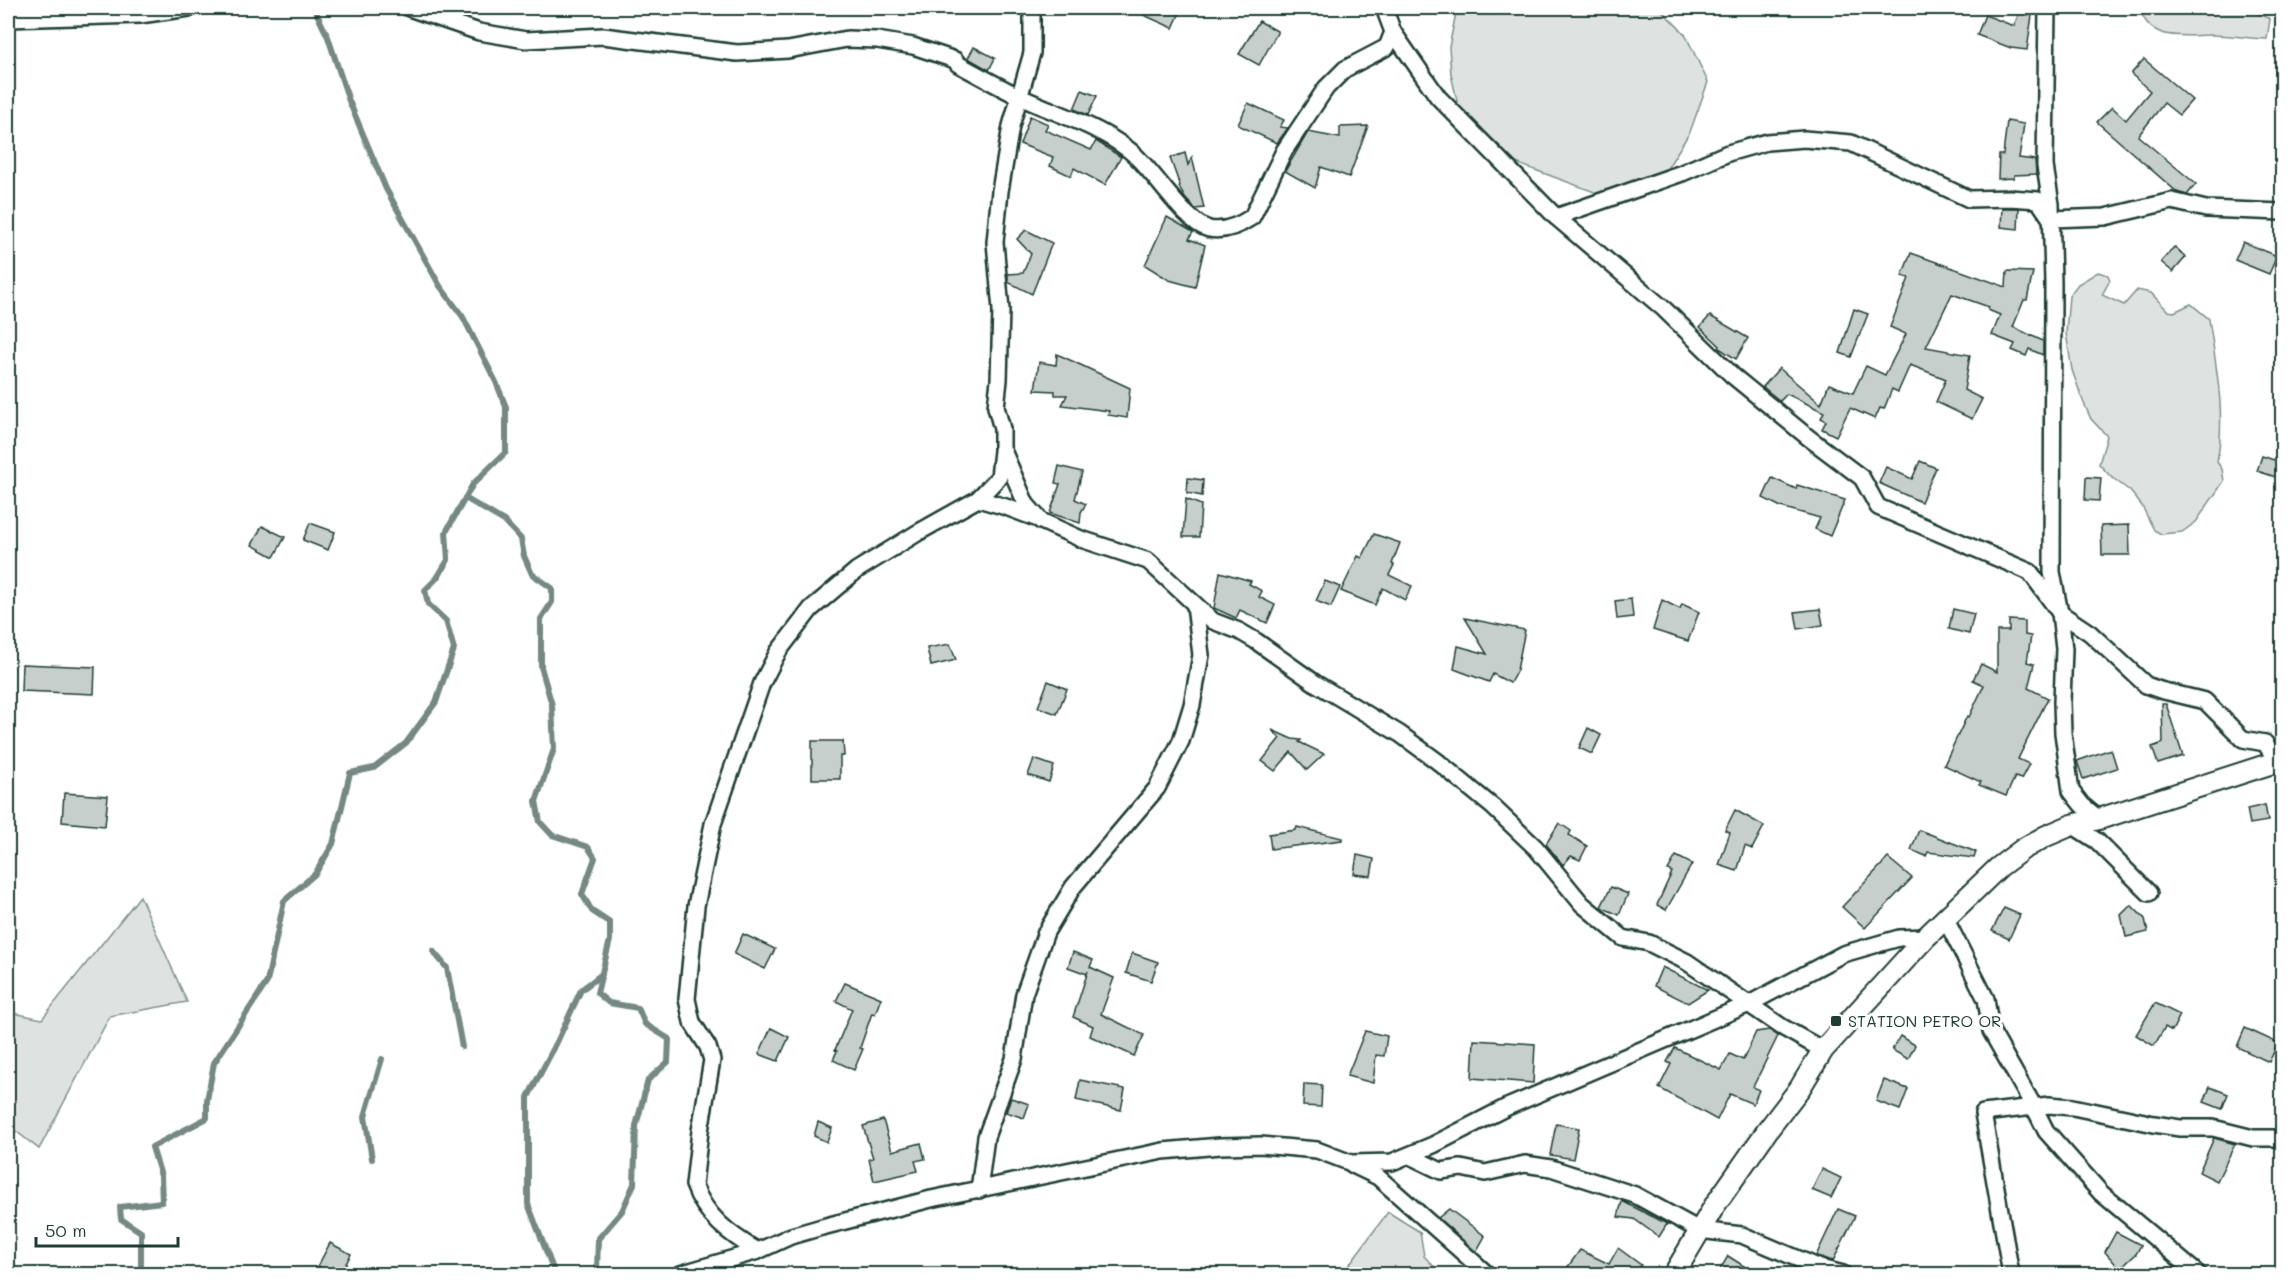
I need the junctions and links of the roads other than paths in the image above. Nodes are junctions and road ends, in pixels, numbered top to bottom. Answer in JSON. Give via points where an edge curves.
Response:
{"nodes":[{"id":1,"x":189,"y":8,"type":"edge"},
{"id":2,"x":409,"y":8,"type":"edge"},
{"id":3,"x":1032,"y":8,"type":"edge"},
{"id":4,"x":1384,"y":8,"type":"edge"},
{"id":5,"x":2047,"y":8,"type":"edge"},
{"id":6,"x":8,"y":18,"type":"edge"},
{"id":7,"x":1393,"y":32,"type":"junction"},
{"id":8,"x":1019,"y":97,"type":"junction"},
{"id":9,"x":2283,"y":212,"type":"edge"},
{"id":10,"x":1556,"y":217,"type":"junction"},
{"id":11,"x":2051,"y":219,"type":"junction"},
{"id":12,"x":1002,"y":448,"type":"junction"},
{"id":13,"x":978,"y":500,"type":"junction"},
{"id":14,"x":1041,"y":520,"type":"junction"},
{"id":15,"x":1195,"y":605,"type":"junction"},
{"id":16,"x":2060,"y":613,"type":"junction"},
{"id":17,"x":2280,"y":760,"type":"edge"},
{"id":18,"x":2098,"y":819,"type":"junction"},
{"id":19,"x":2072,"y":825,"type":"junction"},
{"id":20,"x":2149,"y":893,"type":"dead end"},
{"id":21,"x":1945,"y":918,"type":"junction"},
{"id":22,"x":1926,"y":938,"type":"junction"},
{"id":23,"x":1749,"y":1004,"type":"junction"},
{"id":24,"x":1823,"y":1050,"type":"junction"},
{"id":25,"x":2034,"y":1107,"type":"junction"},
{"id":26,"x":2283,"y":1138,"type":"edge"},
{"id":27,"x":1410,"y":1156,"type":"junction"},
{"id":28,"x":1351,"y":1163,"type":"junction"},
{"id":29,"x":979,"y":1190,"type":"junction"},
{"id":30,"x":1699,"y":1230,"type":"junction"},
{"id":31,"x":758,"y":1251,"type":"junction"},
{"id":32,"x":680,"y":1275,"type":"edge"},
{"id":33,"x":1487,"y":1275,"type":"edge"},
{"id":34,"x":1674,"y":1275,"type":"edge"},
{"id":35,"x":1843,"y":1275,"type":"edge"},
{"id":36,"x":2011,"y":1275,"type":"edge"},
{"id":37,"x":2198,"y":1275,"type":"edge"}],
"edges":[{"from":1,"to":6,"type":"street","via":[[140,15]]},
{"from":2,"to":8,"type":"street","via":[[479,32],[526,40],[603,36],[736,53],[788,50],[847,39],[877,40],[913,46],[955,60]]},
{"from":3,"to":8,"type":"street","via":[[1032,53]]},
{"from":4,"to":7,"type":"street"},
{"from":5,"to":11,"type":"street","via":[[2045,166]]},
{"from":7,"to":8,"type":"street","via":[[1387,47],[1345,69],[1326,88],[1284,151],[1252,217],[1226,229],[1210,229],[1195,222],[1144,163],[1110,137]]},
{"from":7,"to":10,"type":"street","via":[[1438,97]]},
{"from":8,"to":12,"type":"street","via":[[1000,191],[995,243],[1001,310],[996,407]]},
{"from":9,"to":11,"type":"street","via":[[2206,208],[2172,201],[2105,217]]},
{"from":10,"to":11,"type":"street","via":[[1728,153],[1767,142],[1804,139],[1851,143],[1969,199],[2038,200]]},
{"from":10,"to":16,"type":"street","via":[[1664,309],[1733,376],[1862,478],[1878,507],[2030,572]]},
{"from":11,"to":16,"type":"street","via":[[2052,572]]},
{"from":12,"to":13,"type":"street","via":[[999,477]]},
{"from":12,"to":14,"type":"street","via":[[1023,498]]},
{"from":13,"to":14,"type":"street"},
{"from":13,"to":31,"type":"street","via":[[857,570],[811,609],[778,652],[762,683],[713,824],[696,906],[687,999],[692,1022],[712,1060],[694,1185],[716,1222]]},
{"from":14,"to":15,"type":"street","via":[[1081,539],[1148,561]]},
{"from":15,"to":23,"type":"street","via":[[1213,621],[1256,641],[1437,761],[1493,807],[1536,848],[1582,904],[1623,938],[1649,943],[1687,962]]},
{"from":15,"to":29,"type":"street","via":[[1201,655],[1181,741],[1157,788],[1073,886],[1046,932],[1024,993],[1014,1059],[986,1137]]},
{"from":16,"to":17,"type":"street","via":[[2090,633],[2146,685],[2205,701],[2243,739],[2265,743]]},
{"from":16,"to":18,"type":"street","via":[[2064,649],[2063,733],[2072,790]]},
{"from":17,"to":18,"type":"street"},
{"from":18,"to":19,"type":"street"},
{"from":19,"to":20,"type":"street","via":[[2097,841]]},
{"from":19,"to":21,"type":"street","via":[[2046,836],[1999,867]]},
{"from":21,"to":22,"type":"street"},
{"from":21,"to":25,"type":"street","via":[[1986,999],[1991,1031]]},
{"from":22,"to":23,"type":"street","via":[[1899,938],[1843,954]]},
{"from":22,"to":24,"type":"street"},
{"from":23,"to":24,"type":"street"},
{"from":23,"to":27,"type":"street","via":[[1514,1104]]},
{"from":24,"to":30,"type":"street"},
{"from":25,"to":26,"type":"street","via":[[2073,1107],[2163,1125],[2213,1128],[2253,1138]]},
{"from":25,"to":36,"type":"street","via":[[1983,1113]]},
{"from":25,"to":37,"type":"street","via":[[2046,1131],[2101,1193]]},
{"from":27,"to":28,"type":"street","via":[[1392,1162]]},
{"from":27,"to":30,"type":"street","via":[[1441,1171],[1461,1168],[1485,1173],[1526,1164],[1551,1168],[1635,1196]]},
{"from":28,"to":29,"type":"street","via":[[1309,1149],[1220,1146],[1122,1158]]},
{"from":28,"to":33,"type":"street","via":[[1377,1177]]},
{"from":29,"to":31,"type":"street","via":[[822,1227]]},
{"from":30,"to":34,"type":"street"},
{"from":30,"to":35,"type":"street","via":[[1742,1235]]},
{"from":31,"to":32,"type":"street"}]}
